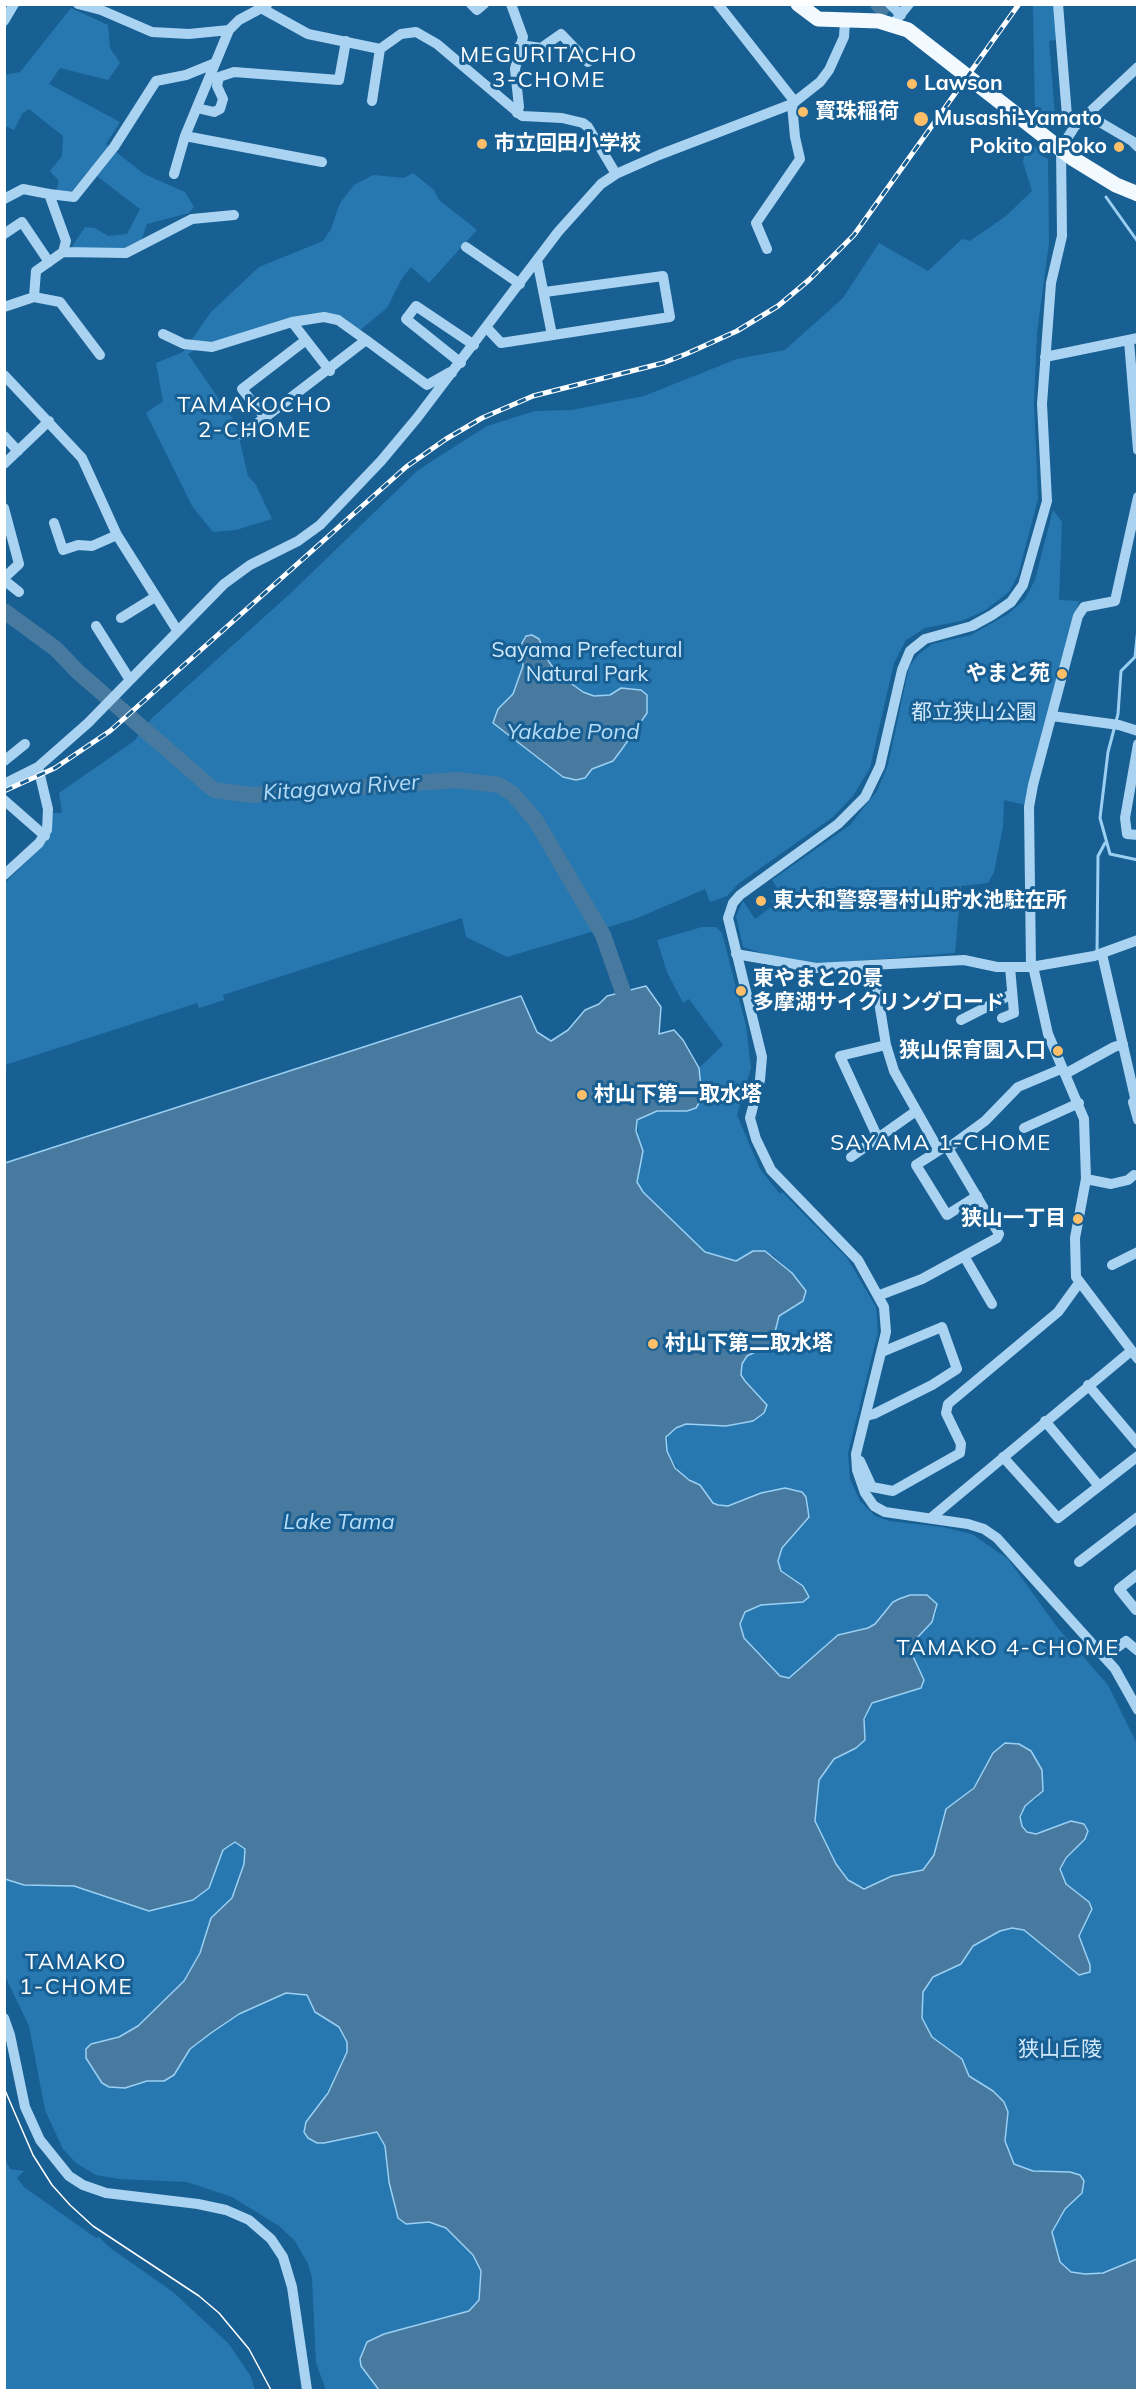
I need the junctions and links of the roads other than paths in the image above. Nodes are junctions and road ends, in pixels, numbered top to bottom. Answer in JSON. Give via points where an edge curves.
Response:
{"nodes":[{"id":1,"x":14,"y":4,"type":"edge"},
{"id":2,"x":471,"y":4,"type":"edge"},
{"id":3,"x":484,"y":4,"type":"edge"},
{"id":4,"x":511,"y":4,"type":"edge"},
{"id":5,"x":718,"y":4,"type":"edge"},
{"id":6,"x":798,"y":4,"type":"edge"},
{"id":7,"x":890,"y":4,"type":"edge"},
{"id":8,"x":909,"y":4,"type":"edge"},
{"id":9,"x":1058,"y":4,"type":"edge"},
{"id":10,"x":85,"y":5,"type":"edge"},
{"id":11,"x":264,"y":6,"type":"edge"},
{"id":12,"x":897,"y":20,"type":"junction"},
{"id":13,"x":4,"y":21,"type":"edge"},
{"id":14,"x":845,"y":21,"type":"junction"},
{"id":15,"x":229,"y":30,"type":"junction"},
{"id":16,"x":346,"y":41,"type":"junction"},
{"id":17,"x":520,"y":45,"type":"junction"},
{"id":18,"x":380,"y":48,"type":"junction"},
{"id":19,"x":588,"y":62,"type":"dead end"},
{"id":20,"x":213,"y":64,"type":"junction"},
{"id":21,"x":1137,"y":67,"type":"edge"},
{"id":22,"x":372,"y":100,"type":"dead end"},
{"id":23,"x":794,"y":103,"type":"junction"},
{"id":24,"x":197,"y":108,"type":"junction"},
{"id":25,"x":1090,"y":112,"type":"junction"},
{"id":26,"x":517,"y":113,"type":"junction"},
{"id":27,"x":1076,"y":126,"type":"junction"},
{"id":28,"x":185,"y":136,"type":"junction"},
{"id":29,"x":1137,"y":147,"type":"edge"},
{"id":30,"x":1061,"y":148,"type":"junction"},
{"id":31,"x":322,"y":162,"type":"dead end"},
{"id":32,"x":174,"y":174,"type":"dead end"},
{"id":33,"x":616,"y":174,"type":"junction"},
{"id":34,"x":49,"y":194,"type":"junction"},
{"id":35,"x":1137,"y":194,"type":"edge"},
{"id":36,"x":4,"y":199,"type":"edge"},
{"id":37,"x":234,"y":215,"type":"dead end"},
{"id":38,"x":4,"y":234,"type":"edge"},
{"id":39,"x":466,"y":247,"type":"dead end"},
{"id":40,"x":766,"y":249,"type":"dead end"},
{"id":41,"x":63,"y":252,"type":"junction"},
{"id":42,"x":537,"y":260,"type":"junction"},
{"id":43,"x":49,"y":262,"type":"junction"},
{"id":44,"x":520,"y":284,"type":"junction"},
{"id":45,"x":545,"y":292,"type":"junction"},
{"id":46,"x":34,"y":297,"type":"junction"},
{"id":47,"x":4,"y":307,"type":"edge"},
{"id":48,"x":292,"y":322,"type":"junction"},
{"id":49,"x":487,"y":328,"type":"junction"},
{"id":50,"x":162,"y":334,"type":"dead end"},
{"id":51,"x":552,"y":335,"type":"junction"},
{"id":52,"x":306,"y":340,"type":"junction"},
{"id":53,"x":366,"y":340,"type":"junction"},
{"id":54,"x":1133,"y":340,"type":"edge"},
{"id":55,"x":474,"y":345,"type":"junction"},
{"id":56,"x":99,"y":355,"type":"dead end"},
{"id":57,"x":1045,"y":357,"type":"junction"},
{"id":58,"x":461,"y":363,"type":"junction"},
{"id":59,"x":330,"y":371,"type":"junction"},
{"id":60,"x":453,"y":373,"type":"junction"},
{"id":61,"x":4,"y":375,"type":"edge"},
{"id":62,"x":266,"y":418,"type":"junction"},
{"id":63,"x":49,"y":421,"type":"junction"},
{"id":64,"x":242,"y":435,"type":"dead end"},
{"id":65,"x":4,"y":436,"type":"edge"},
{"id":66,"x":1137,"y":450,"type":"edge"},
{"id":67,"x":18,"y":451,"type":"junction"},
{"id":68,"x":4,"y":464,"type":"edge"},
{"id":69,"x":1137,"y":497,"type":"edge"},
{"id":70,"x":4,"y":508,"type":"edge"},
{"id":71,"x":54,"y":523,"type":"dead end"},
{"id":72,"x":8,"y":533,"type":"edge"},
{"id":73,"x":117,"y":535,"type":"junction"},
{"id":74,"x":4,"y":579,"type":"edge"},
{"id":75,"x":19,"y":591,"type":"dead end"},
{"id":76,"x":155,"y":597,"type":"junction"},
{"id":77,"x":121,"y":618,"type":"dead end"},
{"id":78,"x":96,"y":626,"type":"dead end"},
{"id":79,"x":177,"y":630,"type":"junction"},
{"id":80,"x":130,"y":680,"type":"junction"},
{"id":81,"x":1052,"y":716,"type":"junction"},
{"id":82,"x":1137,"y":731,"type":"edge"},
{"id":83,"x":25,"y":744,"type":"dead end"},
{"id":84,"x":1137,"y":744,"type":"edge"},
{"id":85,"x":4,"y":761,"type":"edge"},
{"id":86,"x":38,"y":767,"type":"junction"},
{"id":87,"x":4,"y":784,"type":"edge"},
{"id":88,"x":1132,"y":799,"type":"edge"},
{"id":89,"x":4,"y":800,"type":"edge"},
{"id":90,"x":1137,"y":835,"type":"edge"},
{"id":91,"x":45,"y":836,"type":"junction"},
{"id":92,"x":4,"y":874,"type":"edge"},
{"id":93,"x":1137,"y":940,"type":"edge"},
{"id":94,"x":736,"y":954,"type":"junction"},
{"id":95,"x":1099,"y":955,"type":"junction"},
{"id":96,"x":873,"y":964,"type":"junction"},
{"id":97,"x":1010,"y":967,"type":"junction"},
{"id":98,"x":1032,"y":967,"type":"junction"},
{"id":99,"x":1012,"y":994,"type":"junction"},
{"id":100,"x":1002,"y":1018,"type":"dead end"},
{"id":101,"x":961,"y":1020,"type":"dead end"},
{"id":102,"x":886,"y":1045,"type":"junction"},
{"id":103,"x":1119,"y":1046,"type":"junction"},
{"id":104,"x":1063,"y":1072,"type":"junction"},
{"id":105,"x":1137,"y":1102,"type":"edge"},
{"id":106,"x":1079,"y":1103,"type":"junction"},
{"id":107,"x":916,"y":1111,"type":"junction"},
{"id":108,"x":1137,"y":1120,"type":"edge"},
{"id":109,"x":1024,"y":1128,"type":"dead end"},
{"id":110,"x":877,"y":1136,"type":"junction"},
{"id":111,"x":945,"y":1148,"type":"junction"},
{"id":112,"x":851,"y":1157,"type":"dead end"},
{"id":113,"x":1136,"y":1177,"type":"edge"},
{"id":114,"x":1086,"y":1179,"type":"junction"},
{"id":115,"x":977,"y":1196,"type":"junction"},
{"id":116,"x":1137,"y":1252,"type":"edge"},
{"id":117,"x":964,"y":1256,"type":"junction"},
{"id":118,"x":1112,"y":1265,"type":"dead end"},
{"id":119,"x":1079,"y":1283,"type":"junction"},
{"id":120,"x":880,"y":1295,"type":"junction"},
{"id":121,"x":992,"y":1304,"type":"dead end"},
{"id":122,"x":882,"y":1352,"type":"junction"},
{"id":123,"x":1134,"y":1355,"type":"edge"},
{"id":124,"x":1088,"y":1385,"type":"junction"},
{"id":125,"x":866,"y":1416,"type":"junction"},
{"id":126,"x":1045,"y":1422,"type":"junction"},
{"id":127,"x":1137,"y":1444,"type":"edge"},
{"id":128,"x":856,"y":1454,"type":"junction"},
{"id":129,"x":1137,"y":1456,"type":"edge"},
{"id":130,"x":1004,"y":1457,"type":"junction"},
{"id":131,"x":1099,"y":1486,"type":"junction"},
{"id":132,"x":932,"y":1517,"type":"junction"},
{"id":133,"x":1137,"y":1517,"type":"edge"},
{"id":134,"x":1078,"y":1562,"type":"dead end"},
{"id":135,"x":1137,"y":1574,"type":"edge"},
{"id":136,"x":1136,"y":1610,"type":"edge"},
{"id":137,"x":1137,"y":1651,"type":"edge"},
{"id":138,"x":1104,"y":1657,"type":"junction"},
{"id":139,"x":1137,"y":1710,"type":"edge"},
{"id":140,"x":4,"y":2018,"type":"edge"},
{"id":141,"x":307,"y":2391,"type":"edge"}],
"edges":[{"from":1,"to":13,"type":"street"},
{"from":2,"to":3,"type":"street","via":[[477,10]]},
{"from":4,"to":17,"type":"street","via":[[523,37]]},
{"from":5,"to":23,"type":"street"},
{"from":6,"to":14,"type":"main road","via":[[818,19]]},
{"from":7,"to":12,"type":"street"},
{"from":8,"to":12,"type":"street"},
{"from":9,"to":27,"type":"street","via":[[1067,116]]},
{"from":10,"to":15,"type":"street","via":[[152,32]]},
{"from":11,"to":15,"type":"street"},
{"from":11,"to":16,"type":"street","via":[[308,34]]},
{"from":12,"to":14,"type":"main road"},
{"from":12,"to":30,"type":"main road"},
{"from":14,"to":23,"type":"street","via":[[844,37],[829,70]]},
{"from":15,"to":20,"type":"street"},
{"from":16,"to":18,"type":"street"},
{"from":16,"to":24,"type":"street","via":[[339,80],[234,72],[219,77],[217,86],[223,99],[220,109],[214,112]]},
{"from":17,"to":19,"type":"street","via":[[541,48],[561,34]]},
{"from":17,"to":26,"type":"street","via":[[515,69]]},
{"from":18,"to":22,"type":"street"},
{"from":18,"to":26,"type":"street","via":[[401,34],[416,32],[437,44]]},
{"from":20,"to":24,"type":"street"},
{"from":20,"to":34,"type":"street","via":[[156,81],[114,147],[74,197]]},
{"from":21,"to":25,"type":"street"},
{"from":23,"to":33,"type":"street"},
{"from":23,"to":40,"type":"street","via":[[800,159],[756,223]]},
{"from":24,"to":28,"type":"street"},
{"from":25,"to":27,"type":"street"},
{"from":25,"to":29,"type":"street"},
{"from":26,"to":33,"type":"street","via":[[527,118],[562,118],[583,123]]},
{"from":27,"to":30,"type":"street"},
{"from":28,"to":31,"type":"street"},
{"from":28,"to":32,"type":"street"},
{"from":30,"to":35,"type":"main road","via":[[1088,169]]},
{"from":30,"to":57,"type":"street","via":[[1062,237],[1051,283]]},
{"from":33,"to":42,"type":"street","via":[[588,197]]},
{"from":34,"to":36,"type":"street","via":[[23,189]]},
{"from":34,"to":41,"type":"street","via":[[66,241]]},
{"from":37,"to":41,"type":"street","via":[[192,219],[126,254]]},
{"from":38,"to":43,"type":"street","via":[[22,222]]},
{"from":39,"to":44,"type":"street"},
{"from":41,"to":43,"type":"street"},
{"from":42,"to":44,"type":"street"},
{"from":42,"to":45,"type":"street"},
{"from":43,"to":46,"type":"street","via":[[36,270]]},
{"from":44,"to":49,"type":"street"},
{"from":45,"to":51,"type":"street"},
{"from":45,"to":51,"type":"street","via":[[663,276],[670,316]]},
{"from":46,"to":47,"type":"street"},
{"from":46,"to":56,"type":"street","via":[[60,302]]},
{"from":48,"to":50,"type":"street","via":[[212,347],[184,344]]},
{"from":48,"to":52,"type":"street"},
{"from":48,"to":53,"type":"street","via":[[324,317],[338,320]]},
{"from":49,"to":51,"type":"street","via":[[501,342]]},
{"from":49,"to":55,"type":"street"},
{"from":52,"to":59,"type":"street"},
{"from":52,"to":62,"type":"street","via":[[242,389]]},
{"from":53,"to":59,"type":"street"},
{"from":53,"to":60,"type":"street","via":[[427,385]]},
{"from":54,"to":57,"type":"street"},
{"from":54,"to":66,"type":"street"},
{"from":55,"to":58,"type":"street"},
{"from":55,"to":58,"type":"street","via":[[416,306],[406,318]]},
{"from":57,"to":94,"type":"street","via":[[1042,414],[1047,501],[1023,585],[1011,602],[992,615],[972,626],[926,639],[910,651],[872,786],[845,818],[732,903],[728,921]]},
{"from":58,"to":60,"type":"street"},
{"from":59,"to":62,"type":"street"},
{"from":60,"to":79,"type":"street","via":[[381,462],[320,525],[231,578]]},
{"from":61,"to":63,"type":"street"},
{"from":62,"to":64,"type":"street"},
{"from":63,"to":67,"type":"street"},
{"from":63,"to":73,"type":"street","via":[[82,458]]},
{"from":65,"to":67,"type":"street"},
{"from":67,"to":68,"type":"street"},
{"from":69,"to":81,"type":"street","via":[[1115,601],[1084,607],[1078,616]]},
{"from":70,"to":72,"type":"street"},
{"from":71,"to":73,"type":"street","via":[[63,550],[92,546]]},
{"from":72,"to":74,"type":"street","via":[[19,564]]},
{"from":73,"to":76,"type":"street"},
{"from":74,"to":75,"type":"street"},
{"from":76,"to":77,"type":"street"},
{"from":76,"to":79,"type":"street"},
{"from":78,"to":80,"type":"street","via":[[101,642]]},
{"from":79,"to":80,"type":"street"},
{"from":80,"to":86,"type":"street"},
{"from":81,"to":82,"type":"street"},
{"from":81,"to":98,"type":"street","via":[[1029,807]]},
{"from":83,"to":85,"type":"street"},
{"from":84,"to":88,"type":"street"},
{"from":86,"to":87,"type":"street"},
{"from":86,"to":91,"type":"street","via":[[49,815]]},
{"from":88,"to":90,"type":"street","via":[[1127,834]]},
{"from":89,"to":91,"type":"street"},
{"from":91,"to":92,"type":"street"},
{"from":93,"to":95,"type":"street"},
{"from":94,"to":96,"type":"street","via":[[816,968]]},
{"from":94,"to":120,"type":"street","via":[[762,1057],[750,1118],[756,1139],[771,1170],[858,1260]]},
{"from":95,"to":98,"type":"street"},
{"from":95,"to":103,"type":"street"},
{"from":96,"to":97,"type":"street","via":[[964,960]]},
{"from":96,"to":102,"type":"street"},
{"from":97,"to":98,"type":"street"},
{"from":97,"to":99,"type":"street"},
{"from":98,"to":104,"type":"street","via":[[1048,1034]]},
{"from":99,"to":100,"type":"street","via":[[1014,1012]]},
{"from":99,"to":101,"type":"street"},
{"from":102,"to":107,"type":"street","via":[[894,1071]]},
{"from":102,"to":110,"type":"street","via":[[840,1056]]},
{"from":103,"to":104,"type":"street"},
{"from":103,"to":105,"type":"street"},
{"from":104,"to":106,"type":"street"},
{"from":104,"to":111,"type":"street","via":[[1018,1087],[985,1121]]},
{"from":105,"to":108,"type":"street","via":[[1133,1102]]},
{"from":106,"to":109,"type":"street"},
{"from":106,"to":114,"type":"street","via":[[1087,1144]]},
{"from":107,"to":110,"type":"street"},
{"from":107,"to":111,"type":"street","via":[[934,1143]]},
{"from":110,"to":112,"type":"street"},
{"from":111,"to":115,"type":"street"},
{"from":111,"to":115,"type":"street","via":[[916,1165],[947,1215]]},
{"from":113,"to":114,"type":"street","via":[[1111,1184]]},
{"from":114,"to":119,"type":"street","via":[[1075,1238]]},
{"from":115,"to":117,"type":"street","via":[[999,1234]]},
{"from":116,"to":118,"type":"street"},
{"from":117,"to":120,"type":"street","via":[[922,1279]]},
{"from":117,"to":121,"type":"street"},
{"from":119,"to":123,"type":"street"},
{"from":119,"to":128,"type":"street","via":[[1058,1312],[948,1404],[946,1413],[961,1444],[960,1453],[892,1491],[873,1487]]},
{"from":120,"to":122,"type":"street","via":[[887,1317]]},
{"from":122,"to":125,"type":"street"},
{"from":122,"to":125,"type":"street","via":[[942,1327],[957,1369]]},
{"from":123,"to":124,"type":"street"},
{"from":124,"to":126,"type":"street"},
{"from":124,"to":127,"type":"street"},
{"from":125,"to":128,"type":"street"},
{"from":126,"to":130,"type":"street"},
{"from":126,"to":131,"type":"street"},
{"from":128,"to":132,"type":"street","via":[[860,1480],[874,1506],[889,1513]]},
{"from":129,"to":131,"type":"street"},
{"from":130,"to":131,"type":"street","via":[[1058,1518]]},
{"from":130,"to":132,"type":"street"},
{"from":132,"to":138,"type":"street","via":[[976,1526],[997,1538]]},
{"from":133,"to":134,"type":"street"},
{"from":135,"to":136,"type":"street","via":[[1119,1588]]},
{"from":137,"to":138,"type":"street","via":[[1126,1641]]},
{"from":138,"to":139,"type":"street","via":[[1121,1678]]},
{"from":140,"to":141,"type":"street","via":[[25,2107],[40,2140],[69,2175],[106,2193],[226,2210],[249,2220],[271,2239],[283,2257],[292,2287]]}]}
